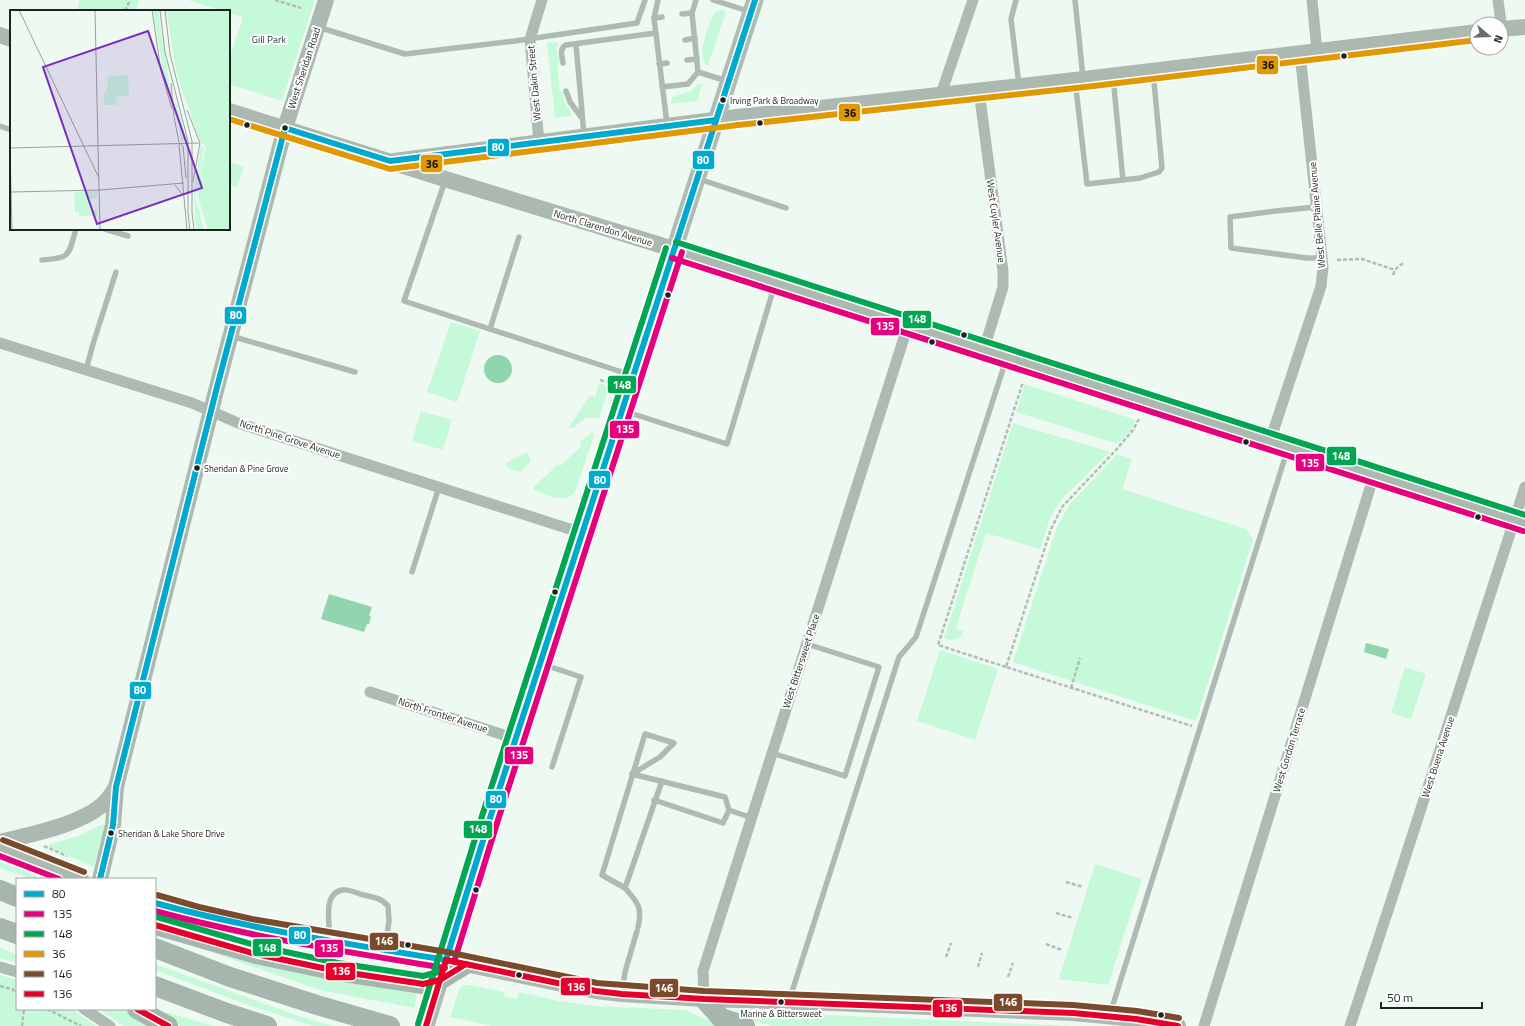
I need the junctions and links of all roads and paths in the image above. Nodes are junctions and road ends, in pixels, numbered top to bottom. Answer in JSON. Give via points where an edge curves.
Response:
{"nodes":[{"id":1,"x":130,"y":0,"type":"edge"},
{"id":2,"x":275,"y":0,"type":"edge"},
{"id":3,"x":326,"y":0,"type":"edge"},
{"id":4,"x":542,"y":0,"type":"edge"},
{"id":5,"x":645,"y":0,"type":"edge"},
{"id":6,"x":658,"y":0,"type":"edge"},
{"id":7,"x":696,"y":0,"type":"edge"},
{"id":8,"x":713,"y":0,"type":"edge"},
{"id":9,"x":973,"y":0,"type":"edge"},
{"id":10,"x":1016,"y":0,"type":"edge"},
{"id":11,"x":1075,"y":0,"type":"edge"},
{"id":12,"x":1312,"y":0,"type":"edge"},
{"id":13,"x":1498,"y":0,"type":"edge"},
{"id":14,"x":753,"y":6,"type":"edge"},
{"id":15,"x":301,"y":8,"type":"dead end"},
{"id":16,"x":125,"y":10,"type":"edge"},
{"id":17,"x":692,"y":13,"type":"junction"},
{"id":18,"x":682,"y":14,"type":"dead end"},
{"id":19,"x":1500,"y":16,"type":"edge"},
{"id":20,"x":662,"y":17,"type":"dead end"},
{"id":21,"x":654,"y":18,"type":"junction"},
{"id":22,"x":1525,"y":26,"type":"edge"},
{"id":23,"x":318,"y":27,"type":"junction"},
{"id":24,"x":1509,"y":28,"type":"edge"},
{"id":25,"x":656,"y":33,"type":"junction"},
{"id":26,"x":1469,"y":33,"type":"edge"},
{"id":27,"x":0,"y":35,"type":"edge"},
{"id":28,"x":695,"y":38,"type":"junction"},
{"id":29,"x":10,"y":39,"type":"edge"},
{"id":30,"x":530,"y":39,"type":"junction"},
{"id":31,"x":685,"y":40,"type":"dead end"},
{"id":32,"x":664,"y":43,"type":"dead end"},
{"id":33,"x":576,"y":44,"type":"junction"},
{"id":34,"x":657,"y":44,"type":"junction"},
{"id":35,"x":1317,"y":51,"type":"junction"},
{"id":36,"x":1300,"y":54,"type":"junction"},
{"id":37,"x":697,"y":59,"type":"junction"},
{"id":38,"x":687,"y":60,"type":"dead end"},
{"id":39,"x":563,"y":63,"type":"dead end"},
{"id":40,"x":667,"y":63,"type":"dead end"},
{"id":41,"x":659,"y":64,"type":"junction"},
{"id":42,"x":1153,"y":71,"type":"junction"},
{"id":43,"x":698,"y":72,"type":"junction"},
{"id":44,"x":1112,"y":76,"type":"junction"},
{"id":45,"x":1079,"y":80,"type":"junction"},
{"id":46,"x":728,"y":81,"type":"junction"},
{"id":47,"x":1019,"y":86,"type":"junction"},
{"id":48,"x":662,"y":87,"type":"junction"},
{"id":49,"x":566,"y":91,"type":"dead end"},
{"id":50,"x":979,"y":91,"type":"junction"},
{"id":51,"x":941,"y":94,"type":"junction"},
{"id":52,"x":230,"y":110,"type":"edge"},
{"id":53,"x":582,"y":118,"type":"junction"},
{"id":54,"x":716,"y":120,"type":"junction"},
{"id":55,"x":0,"y":126,"type":"edge"},
{"id":56,"x":667,"y":126,"type":"junction"},
{"id":57,"x":285,"y":128,"type":"junction"},
{"id":58,"x":10,"y":130,"type":"edge"},
{"id":59,"x":584,"y":137,"type":"junction"},
{"id":60,"x":539,"y":143,"type":"junction"},
{"id":61,"x":390,"y":161,"type":"junction"},
{"id":62,"x":445,"y":179,"type":"junction"},
{"id":63,"x":697,"y":179,"type":"junction"},
{"id":64,"x":1123,"y":180,"type":"junction"},
{"id":65,"x":1316,"y":207,"type":"junction"},
{"id":66,"x":786,"y":208,"type":"dead end"},
{"id":67,"x":76,"y":230,"type":"edge"},
{"id":68,"x":108,"y":230,"type":"edge"},
{"id":69,"x":128,"y":236,"type":"dead end"},
{"id":70,"x":519,"y":237,"type":"dead end"},
{"id":71,"x":674,"y":250,"type":"junction"},
{"id":72,"x":1322,"y":258,"type":"junction"},
{"id":73,"x":42,"y":260,"type":"dead end"},
{"id":74,"x":1336,"y":260,"type":"dead end"},
{"id":75,"x":1405,"y":263,"type":"dead end"},
{"id":76,"x":1395,"y":270,"type":"junction"},
{"id":77,"x":116,"y":272,"type":"dead end"},
{"id":78,"x":1393,"y":275,"type":"dead end"},
{"id":79,"x":776,"y":283,"type":"junction"},
{"id":80,"x":908,"y":325,"type":"junction"},
{"id":81,"x":490,"y":329,"type":"junction"},
{"id":82,"x":231,"y":336,"type":"junction"},
{"id":83,"x":0,"y":343,"type":"edge"},
{"id":84,"x":984,"y":349,"type":"junction"},
{"id":85,"x":1007,"y":357,"type":"junction"},
{"id":86,"x":86,"y":370,"type":"junction"},
{"id":87,"x":355,"y":372,"type":"dead end"},
{"id":88,"x":633,"y":376,"type":"junction"},
{"id":89,"x":600,"y":380,"type":"dead end"},
{"id":90,"x":1023,"y":382,"type":"dead end"},
{"id":91,"x":612,"y":384,"type":"dead end"},
{"id":92,"x":622,"y":410,"type":"junction"},
{"id":93,"x":211,"y":411,"type":"junction"},
{"id":94,"x":1139,"y":420,"type":"dead end"},
{"id":95,"x":1270,"y":441,"type":"junction"},
{"id":96,"x":1288,"y":447,"type":"junction"},
{"id":97,"x":1374,"y":475,"type":"junction"},
{"id":98,"x":439,"y":487,"type":"junction"},
{"id":99,"x":1525,"y":488,"type":"edge"},
{"id":100,"x":1520,"y":521,"type":"edge"},
{"id":101,"x":582,"y":533,"type":"junction"},
{"id":102,"x":412,"y":572,"type":"dead end"},
{"id":103,"x":807,"y":644,"type":"junction"},
{"id":104,"x":1080,"y":658,"type":"dead end"},
{"id":105,"x":540,"y":664,"type":"junction"},
{"id":106,"x":1006,"y":667,"type":"junction"},
{"id":107,"x":1071,"y":688,"type":"junction"},
{"id":108,"x":370,"y":692,"type":"dead end"},
{"id":109,"x":1200,"y":728,"type":"junction"},
{"id":110,"x":516,"y":739,"type":"junction"},
{"id":111,"x":772,"y":753,"type":"junction"},
{"id":112,"x":552,"y":767,"type":"dead end"},
{"id":113,"x":632,"y":774,"type":"junction"},
{"id":114,"x":662,"y":781,"type":"junction"},
{"id":115,"x":116,"y":787,"type":"junction"},
{"id":116,"x":654,"y":800,"type":"junction"},
{"id":117,"x":729,"y":810,"type":"junction"},
{"id":118,"x":752,"y":818,"type":"junction"},
{"id":119,"x":0,"y":842,"type":"edge"},
{"id":120,"x":0,"y":847,"type":"edge"},
{"id":121,"x":79,"y":878,"type":"edge"},
{"id":122,"x":100,"y":878,"type":"edge"},
{"id":123,"x":1066,"y":882,"type":"dead end"},
{"id":124,"x":1083,"y":887,"type":"dead end"},
{"id":125,"x":625,"y":888,"type":"junction"},
{"id":126,"x":0,"y":890,"type":"edge"},
{"id":127,"x":16,"y":897,"type":"edge"},
{"id":128,"x":156,"y":902,"type":"edge"},
{"id":129,"x":1056,"y":913,"type":"dead end"},
{"id":130,"x":1073,"y":918,"type":"dead end"},
{"id":131,"x":156,"y":925,"type":"edge"},
{"id":132,"x":0,"y":928,"type":"edge"},
{"id":133,"x":16,"y":934,"type":"edge"},
{"id":134,"x":330,"y":941,"type":"junction"},
{"id":135,"x":951,"y":943,"type":"dead end"},
{"id":136,"x":1046,"y":944,"type":"dead end"},
{"id":137,"x":156,"y":948,"type":"edge"},
{"id":138,"x":384,"y":950,"type":"junction"},
{"id":139,"x":1062,"y":950,"type":"dead end"},
{"id":140,"x":982,"y":953,"type":"dead end"},
{"id":141,"x":946,"y":958,"type":"dead end"},
{"id":142,"x":446,"y":960,"type":"junction"},
{"id":143,"x":1013,"y":963,"type":"dead end"},
{"id":144,"x":466,"y":964,"type":"junction"},
{"id":145,"x":0,"y":967,"type":"edge"},
{"id":146,"x":978,"y":967,"type":"dead end"},
{"id":147,"x":16,"y":972,"type":"edge"},
{"id":148,"x":1008,"y":977,"type":"dead end"},
{"id":149,"x":440,"y":980,"type":"junction"},
{"id":150,"x":0,"y":986,"type":"edge"},
{"id":151,"x":156,"y":986,"type":"edge"},
{"id":152,"x":16,"y":991,"type":"edge"},
{"id":153,"x":622,"y":994,"type":"junction"},
{"id":154,"x":704,"y":999,"type":"junction"},
{"id":155,"x":789,"y":1002,"type":"junction"},
{"id":156,"x":24,"y":1010,"type":"edge"},
{"id":157,"x":49,"y":1010,"type":"edge"},
{"id":158,"x":86,"y":1010,"type":"edge"},
{"id":159,"x":139,"y":1010,"type":"edge"},
{"id":160,"x":1110,"y":1016,"type":"junction"},
{"id":161,"x":22,"y":1026,"type":"edge"},
{"id":162,"x":80,"y":1026,"type":"edge"},
{"id":163,"x":110,"y":1026,"type":"edge"},
{"id":164,"x":168,"y":1026,"type":"edge"},
{"id":165,"x":267,"y":1026,"type":"edge"},
{"id":166,"x":390,"y":1026,"type":"edge"},
{"id":167,"x":426,"y":1026,"type":"edge"},
{"id":168,"x":745,"y":1026,"type":"edge"},
{"id":169,"x":1178,"y":1026,"type":"edge"},
{"id":170,"x":1204,"y":1026,"type":"edge"},
{"id":171,"x":1350,"y":1026,"type":"edge"}],
"edges":[{"from":1,"to":16,"type":"path"},
{"from":2,"to":15,"type":"path"},
{"from":3,"to":23,"type":"street","name":"West Sheridan Road"},
{"from":4,"to":30,"type":"street","name":"West Dakin Street"},
{"from":5,"to":30,"type":"lane","via":[[638,23]]},
{"from":6,"to":21,"type":"lane"},
{"from":7,"to":17,"type":"lane"},
{"from":8,"to":14,"type":"lane"},
{"from":9,"to":51,"type":"street"},
{"from":10,"to":47,"type":"lane","via":[[1011,18]]},
{"from":11,"to":45,"type":"lane"},
{"from":12,"to":35,"type":"street"},
{"from":13,"to":19,"type":"street"},
{"from":14,"to":46,"type":"main road"},
{"from":17,"to":18,"type":"lane"},
{"from":17,"to":28,"type":"lane"},
{"from":20,"to":21,"type":"lane"},
{"from":21,"to":25,"type":"lane"},
{"from":22,"to":24,"type":"street"},
{"from":23,"to":30,"type":"lane","via":[[405,54]]},
{"from":23,"to":57,"type":"street","name":"West Sheridan Road"},
{"from":25,"to":33,"type":"lane"},
{"from":25,"to":34,"type":"lane"},
{"from":26,"to":35,"type":"street"},
{"from":27,"to":29,"type":"street"},
{"from":28,"to":31,"type":"lane"},
{"from":28,"to":37,"type":"lane"},
{"from":30,"to":60,"type":"street","name":"West Dakin Street"},
{"from":32,"to":34,"type":"lane"},
{"from":33,"to":39,"type":"lane","via":[[563,47]]},
{"from":33,"to":53,"type":"lane"},
{"from":34,"to":41,"type":"lane"},
{"from":35,"to":36,"type":"street"},
{"from":36,"to":42,"type":"street"},
{"from":36,"to":65,"type":"street","name":"West Belle Plaine Avenue"},
{"from":37,"to":38,"type":"lane"},
{"from":37,"to":43,"type":"lane"},
{"from":40,"to":41,"type":"lane"},
{"from":41,"to":48,"type":"lane"},
{"from":42,"to":44,"type":"street"},
{"from":42,"to":64,"type":"lane","via":[[1162,168],[1159,172],[1140,178]]},
{"from":43,"to":46,"type":"lane"},
{"from":43,"to":48,"type":"lane","via":[[688,84]]},
{"from":44,"to":45,"type":"street"},
{"from":44,"to":64,"type":"lane"},
{"from":45,"to":47,"type":"street"},
{"from":45,"to":64,"type":"lane","via":[[1088,184]]},
{"from":46,"to":54,"type":"main road"},
{"from":47,"to":50,"type":"street"},
{"from":48,"to":56,"type":"lane"},
{"from":49,"to":53,"type":"lane","via":[[570,102]]},
{"from":50,"to":51,"type":"street"},
{"from":50,"to":84,"type":"street","name":"West Cuyler Avenue","via":[[1003,272],[1003,287]]},
{"from":51,"to":54,"type":"street"},
{"from":52,"to":57,"type":"street","name":"North Clarendon Avenue"},
{"from":53,"to":59,"type":"lane"},
{"from":54,"to":56,"type":"street"},
{"from":54,"to":63,"type":"main road"},
{"from":55,"to":58,"type":"lane"},
{"from":56,"to":59,"type":"street"},
{"from":57,"to":61,"type":"street","name":"North Clarendon Avenue"},
{"from":57,"to":82,"type":"street","name":"West Sheridan Road"},
{"from":59,"to":60,"type":"street"},
{"from":60,"to":61,"type":"street"},
{"from":61,"to":62,"type":"street","name":"North Clarendon Avenue"},
{"from":62,"to":71,"type":"street","name":"North Clarendon Avenue"},
{"from":62,"to":81,"type":"lane","via":[[404,301]]},
{"from":63,"to":66,"type":"lane"},
{"from":63,"to":71,"type":"main road"},
{"from":65,"to":72,"type":"street","name":"West Belle Plaine Avenue"},
{"from":65,"to":72,"type":"lane","via":[[1230,217],[1231,248]]},
{"from":67,"to":73,"type":"lane","via":[[68,253]]},
{"from":68,"to":69,"type":"lane"},
{"from":70,"to":81,"type":"lane"},
{"from":71,"to":79,"type":"street","name":"North Clarendon Avenue"},
{"from":71,"to":88,"type":"main road"},
{"from":72,"to":95,"type":"street","name":"West Belle Plaine Avenue","via":[[1321,286]]},
{"from":74,"to":76,"type":"path","via":[[1362,259]]},
{"from":75,"to":76,"type":"path"},
{"from":76,"to":78,"type":"path"},
{"from":77,"to":86,"type":"lane"},
{"from":79,"to":80,"type":"street","name":"North Clarendon Avenue"},
{"from":79,"to":92,"type":"lane","via":[[727,444]]},
{"from":80,"to":84,"type":"street","name":"North Clarendon Avenue"},
{"from":80,"to":103,"type":"street","name":"West Bittersweet Place"},
{"from":81,"to":88,"type":"lane"},
{"from":82,"to":87,"type":"lane"},
{"from":82,"to":93,"type":"street","name":"West Sheridan Road"},
{"from":83,"to":86,"type":"street","name":"North Pine Grove Avenue"},
{"from":84,"to":85,"type":"street","name":"North Clarendon Avenue"},
{"from":85,"to":95,"type":"street","name":"North Clarendon Avenue"},
{"from":85,"to":155,"type":"lane","via":[[916,637],[899,657]]},
{"from":86,"to":93,"type":"street","name":"North Pine Grove Avenue"},
{"from":88,"to":92,"type":"main road"},
{"from":89,"to":91,"type":"path"},
{"from":90,"to":106,"type":"path","via":[[938,645]]},
{"from":92,"to":101,"type":"main road"},
{"from":93,"to":98,"type":"street","name":"North Pine Grove Avenue","via":[[238,423]]},
{"from":93,"to":115,"type":"street","name":"West Sheridan Road"},
{"from":94,"to":106,"type":"path","via":[[1102,466],[1062,507],[1050,529]]},
{"from":95,"to":96,"type":"street","name":"North Clarendon Avenue"},
{"from":96,"to":97,"type":"street","name":"North Clarendon Avenue"},
{"from":96,"to":109,"type":"lane"},
{"from":97,"to":100,"type":"street","name":"North Clarendon Avenue"},
{"from":97,"to":170,"type":"street","name":"West Gordon Terrace"},
{"from":98,"to":101,"type":"street","name":"North Pine Grove Avenue"},
{"from":98,"to":102,"type":"lane"},
{"from":99,"to":100,"type":"street","name":"West Buena Avenue"},
{"from":100,"to":171,"type":"street","name":"West Buena Avenue"},
{"from":101,"to":105,"type":"main road"},
{"from":103,"to":111,"type":"street","name":"West Bittersweet Place"},
{"from":103,"to":111,"type":"lane","via":[[879,667],[844,776]]},
{"from":104,"to":107,"type":"path"},
{"from":105,"to":110,"type":"main road"},
{"from":105,"to":112,"type":"lane","via":[[580,676]]},
{"from":106,"to":107,"type":"path"},
{"from":107,"to":109,"type":"path"},
{"from":108,"to":110,"type":"street","name":"North Frontier Avenue"},
{"from":109,"to":160,"type":"lane"},
{"from":110,"to":142,"type":"main road"},
{"from":111,"to":118,"type":"street","name":"West Bittersweet Place"},
{"from":113,"to":113,"type":"lane","via":[[660,757],[674,743],[645,734]]},
{"from":113,"to":114,"type":"lane"},
{"from":113,"to":125,"type":"lane","via":[[602,875]]},
{"from":114,"to":116,"type":"lane"},
{"from":114,"to":117,"type":"lane","via":[[725,797]]},
{"from":115,"to":119,"type":"street","name":"West Sheridan Road","via":[[101,806],[87,815]]},
{"from":115,"to":122,"type":"street","name":"West Sheridan Road","via":[[113,826]]},
{"from":116,"to":117,"type":"lane","via":[[723,823]]},
{"from":116,"to":125,"type":"lane"},
{"from":117,"to":118,"type":"lane"},
{"from":118,"to":154,"type":"street","name":"West Bittersweet Place","via":[[703,971]]},
{"from":120,"to":121,"type":"street"},
{"from":123,"to":124,"type":"path"},
{"from":125,"to":153,"type":"lane","via":[[638,903],[641,915]]},
{"from":126,"to":127,"type":"highway"},
{"from":128,"to":134,"type":"street","via":[[205,917]]},
{"from":129,"to":130,"type":"path"},
{"from":131,"to":149,"type":"highway","via":[[256,954],[337,971],[423,984]]},
{"from":132,"to":133,"type":"highway"},
{"from":134,"to":138,"type":"street"},
{"from":134,"to":138,"type":"lane","via":[[330,900],[338,892],[348,890],[380,899],[388,906],[389,921]]},
{"from":135,"to":141,"type":"path"},
{"from":136,"to":139,"type":"path"},
{"from":137,"to":166,"type":"highway","via":[[317,1005]]},
{"from":138,"to":142,"type":"street"},
{"from":140,"to":146,"type":"path"},
{"from":142,"to":144,"type":"street"},
{"from":142,"to":149,"type":"main road"},
{"from":143,"to":148,"type":"path"},
{"from":144,"to":149,"type":"highway"},
{"from":144,"to":153,"type":"street"},
{"from":145,"to":147,"type":"street"},
{"from":149,"to":167,"type":"main road"},
{"from":150,"to":152,"type":"path"},
{"from":151,"to":165,"type":"highway"},
{"from":153,"to":154,"type":"street"},
{"from":154,"to":155,"type":"street"},
{"from":154,"to":168,"type":"highway","via":[[721,1018]]},
{"from":155,"to":160,"type":"street"},
{"from":156,"to":161,"type":"path"},
{"from":157,"to":162,"type":"path"},
{"from":158,"to":163,"type":"street"},
{"from":159,"to":164,"type":"highway"},
{"from":160,"to":169,"type":"street"}]}
